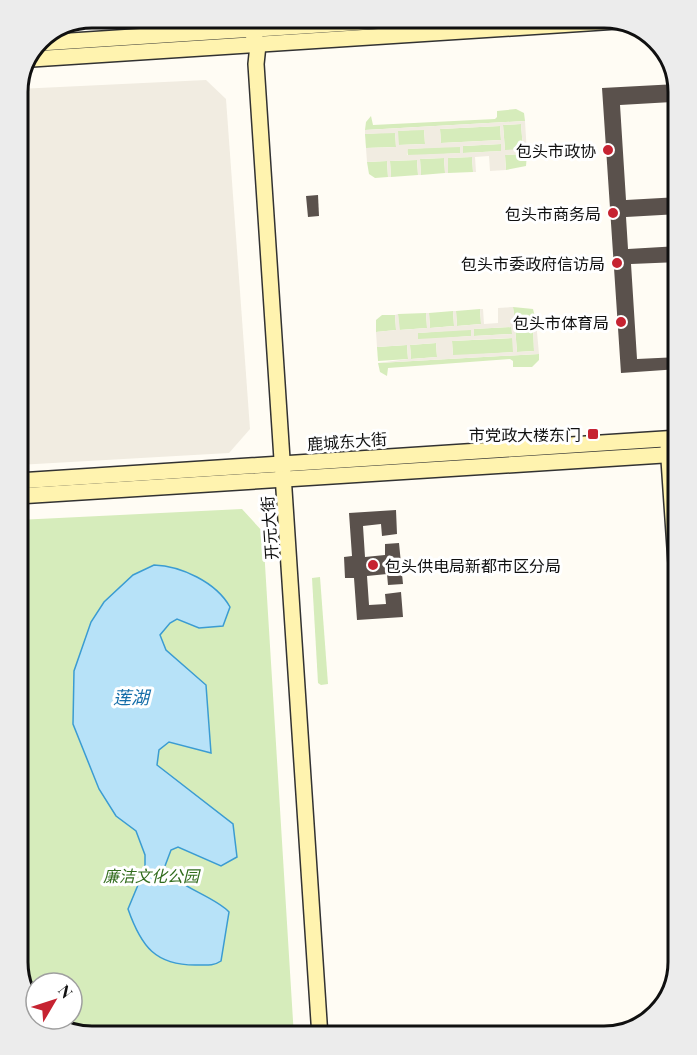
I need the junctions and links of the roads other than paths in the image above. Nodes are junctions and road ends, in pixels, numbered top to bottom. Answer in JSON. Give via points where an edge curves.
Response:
{"nodes":[{"id":1,"x":203,"y":28,"type":"edge"},
{"id":2,"x":252,"y":28,"type":"edge"},
{"id":3,"x":501,"y":29,"type":"edge"},
{"id":4,"x":53,"y":42,"type":"edge"},
{"id":5,"x":258,"y":45,"type":"junction"},
{"id":6,"x":39,"y":59,"type":"edge"},
{"id":7,"x":668,"y":439,"type":"edge"},
{"id":8,"x":668,"y":454,"type":"edge"},
{"id":9,"x":283,"y":471,"type":"junction"},
{"id":10,"x":29,"y":481,"type":"edge"},
{"id":11,"x":29,"y":495,"type":"edge"},
{"id":12,"x":319,"y":1026,"type":"edge"}],
"edges":[{"from":1,"to":4,"type":"main road"},
{"from":2,"to":5,"type":"main road","name":"开元大街"},
{"from":3,"to":5,"type":"main road"},
{"from":5,"to":6,"type":"main road"},
{"from":5,"to":9,"type":"main road","name":"开元大街","via":[[256,64]]},
{"from":7,"to":9,"type":"main road","name":"鹿城东大街"},
{"from":8,"to":9,"type":"main road","name":"鹿城东大街"},
{"from":9,"to":10,"type":"main road","name":"鹿城东大街"},
{"from":9,"to":11,"type":"main road","name":"鹿城东大街"},
{"from":9,"to":12,"type":"main road","name":"开元大街"}]}
